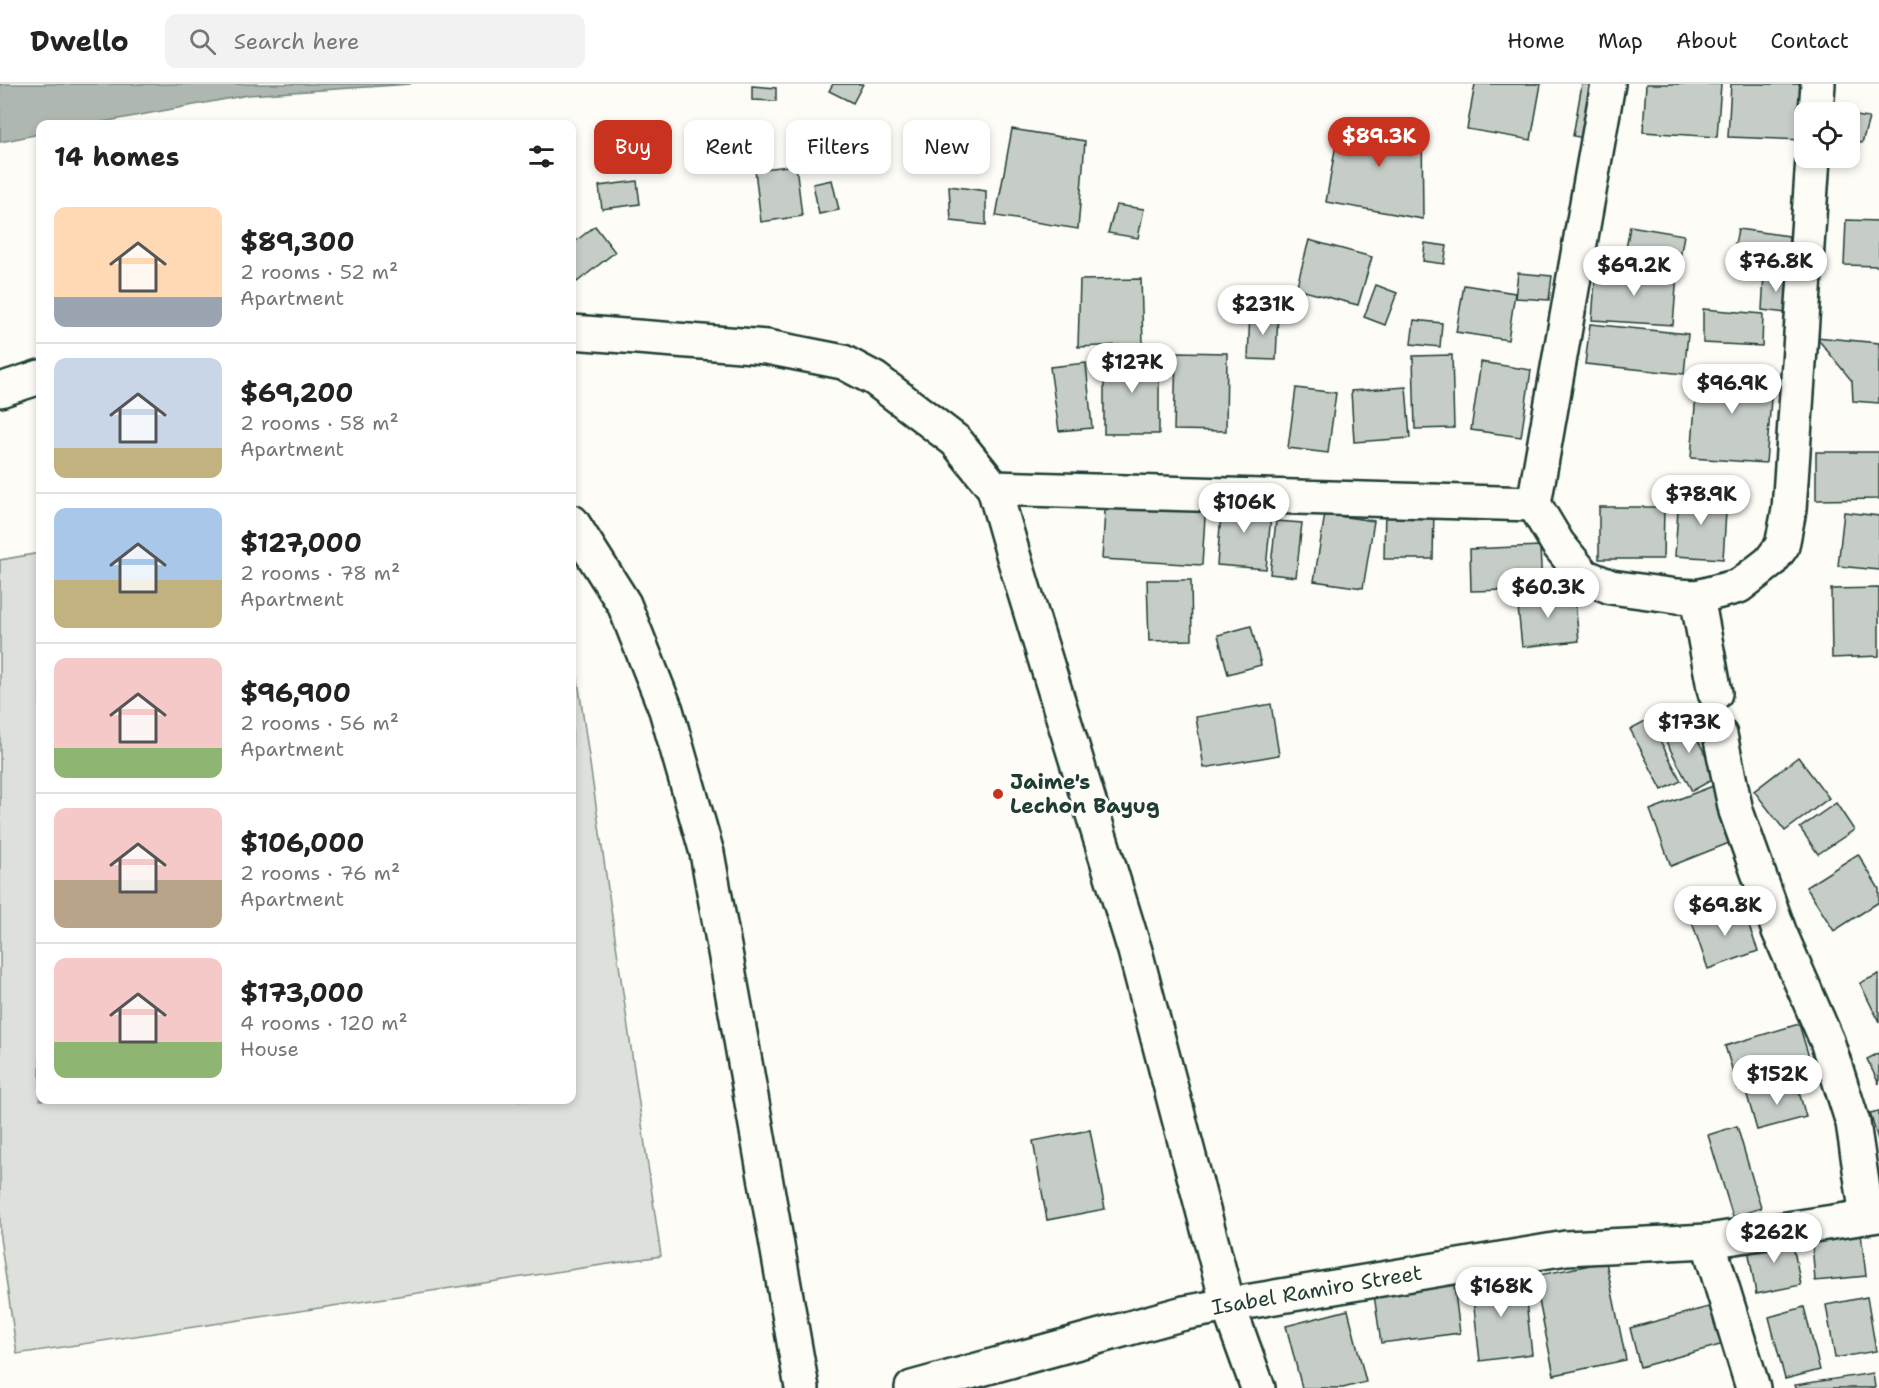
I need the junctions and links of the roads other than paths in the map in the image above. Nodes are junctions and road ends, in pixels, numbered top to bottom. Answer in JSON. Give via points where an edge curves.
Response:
{"nodes":[{"id":1,"x":1608,"y":84,"type":"edge"},
{"id":2,"x":1818,"y":84,"type":"edge"},
{"id":3,"x":1817,"y":102,"type":"edge"},
{"id":4,"x":1812,"y":168,"type":"edge"},
{"id":5,"x":576,"y":332,"type":"edge"},
{"id":6,"x":36,"y":378,"type":"edge"},
{"id":7,"x":0,"y":390,"type":"edge"},
{"id":8,"x":994,"y":488,"type":"junction"},
{"id":9,"x":1534,"y":504,"type":"junction"},
{"id":10,"x":576,"y":528,"type":"edge"},
{"id":11,"x":1697,"y":597,"type":"junction"},
{"id":12,"x":1715,"y":693,"type":"dead end"},
{"id":13,"x":1720,"y":735,"type":"dead end"},
{"id":14,"x":1873,"y":1216,"type":"edge"},
{"id":15,"x":1708,"y":1240,"type":"junction"},
{"id":16,"x":1228,"y":1305,"type":"junction"},
{"id":17,"x":802,"y":1388,"type":"edge"},
{"id":18,"x":912,"y":1388,"type":"edge"},
{"id":19,"x":1258,"y":1388,"type":"edge"},
{"id":20,"x":1753,"y":1388,"type":"edge"}],
"edges":[{"from":1,"to":9,"type":"street"},
{"from":2,"to":3,"type":"street"},
{"from":4,"to":11,"type":"street","via":[[1789,510],[1782,546],[1770,562],[1739,586]]},
{"from":5,"to":8,"type":"street","via":[[767,347],[843,362],[875,379],[956,441]]},
{"from":6,"to":7,"type":"street"},
{"from":8,"to":9,"type":"street"},
{"from":8,"to":16,"type":"street","via":[[1135,951]]},
{"from":9,"to":11,"type":"street","via":[[1558,544],[1584,576],[1611,587]]},
{"from":10,"to":17,"type":"street","via":[[624,604],[666,710],[707,853]]},
{"from":11,"to":12,"type":"street"},
{"from":13,"to":14,"type":"street","via":[[1736,811],[1779,931],[1827,1041],[1853,1123]]},
{"from":14,"to":15,"type":"street","name":"Isabel Ramiro Street"},
{"from":15,"to":16,"type":"street","name":"Isabel Ramiro Street","via":[[1566,1248]]},
{"from":15,"to":20,"type":"street"},
{"from":16,"to":18,"type":"street","name":"Isabel Ramiro Street","via":[[1184,1313]]},
{"from":16,"to":19,"type":"street"}]}
